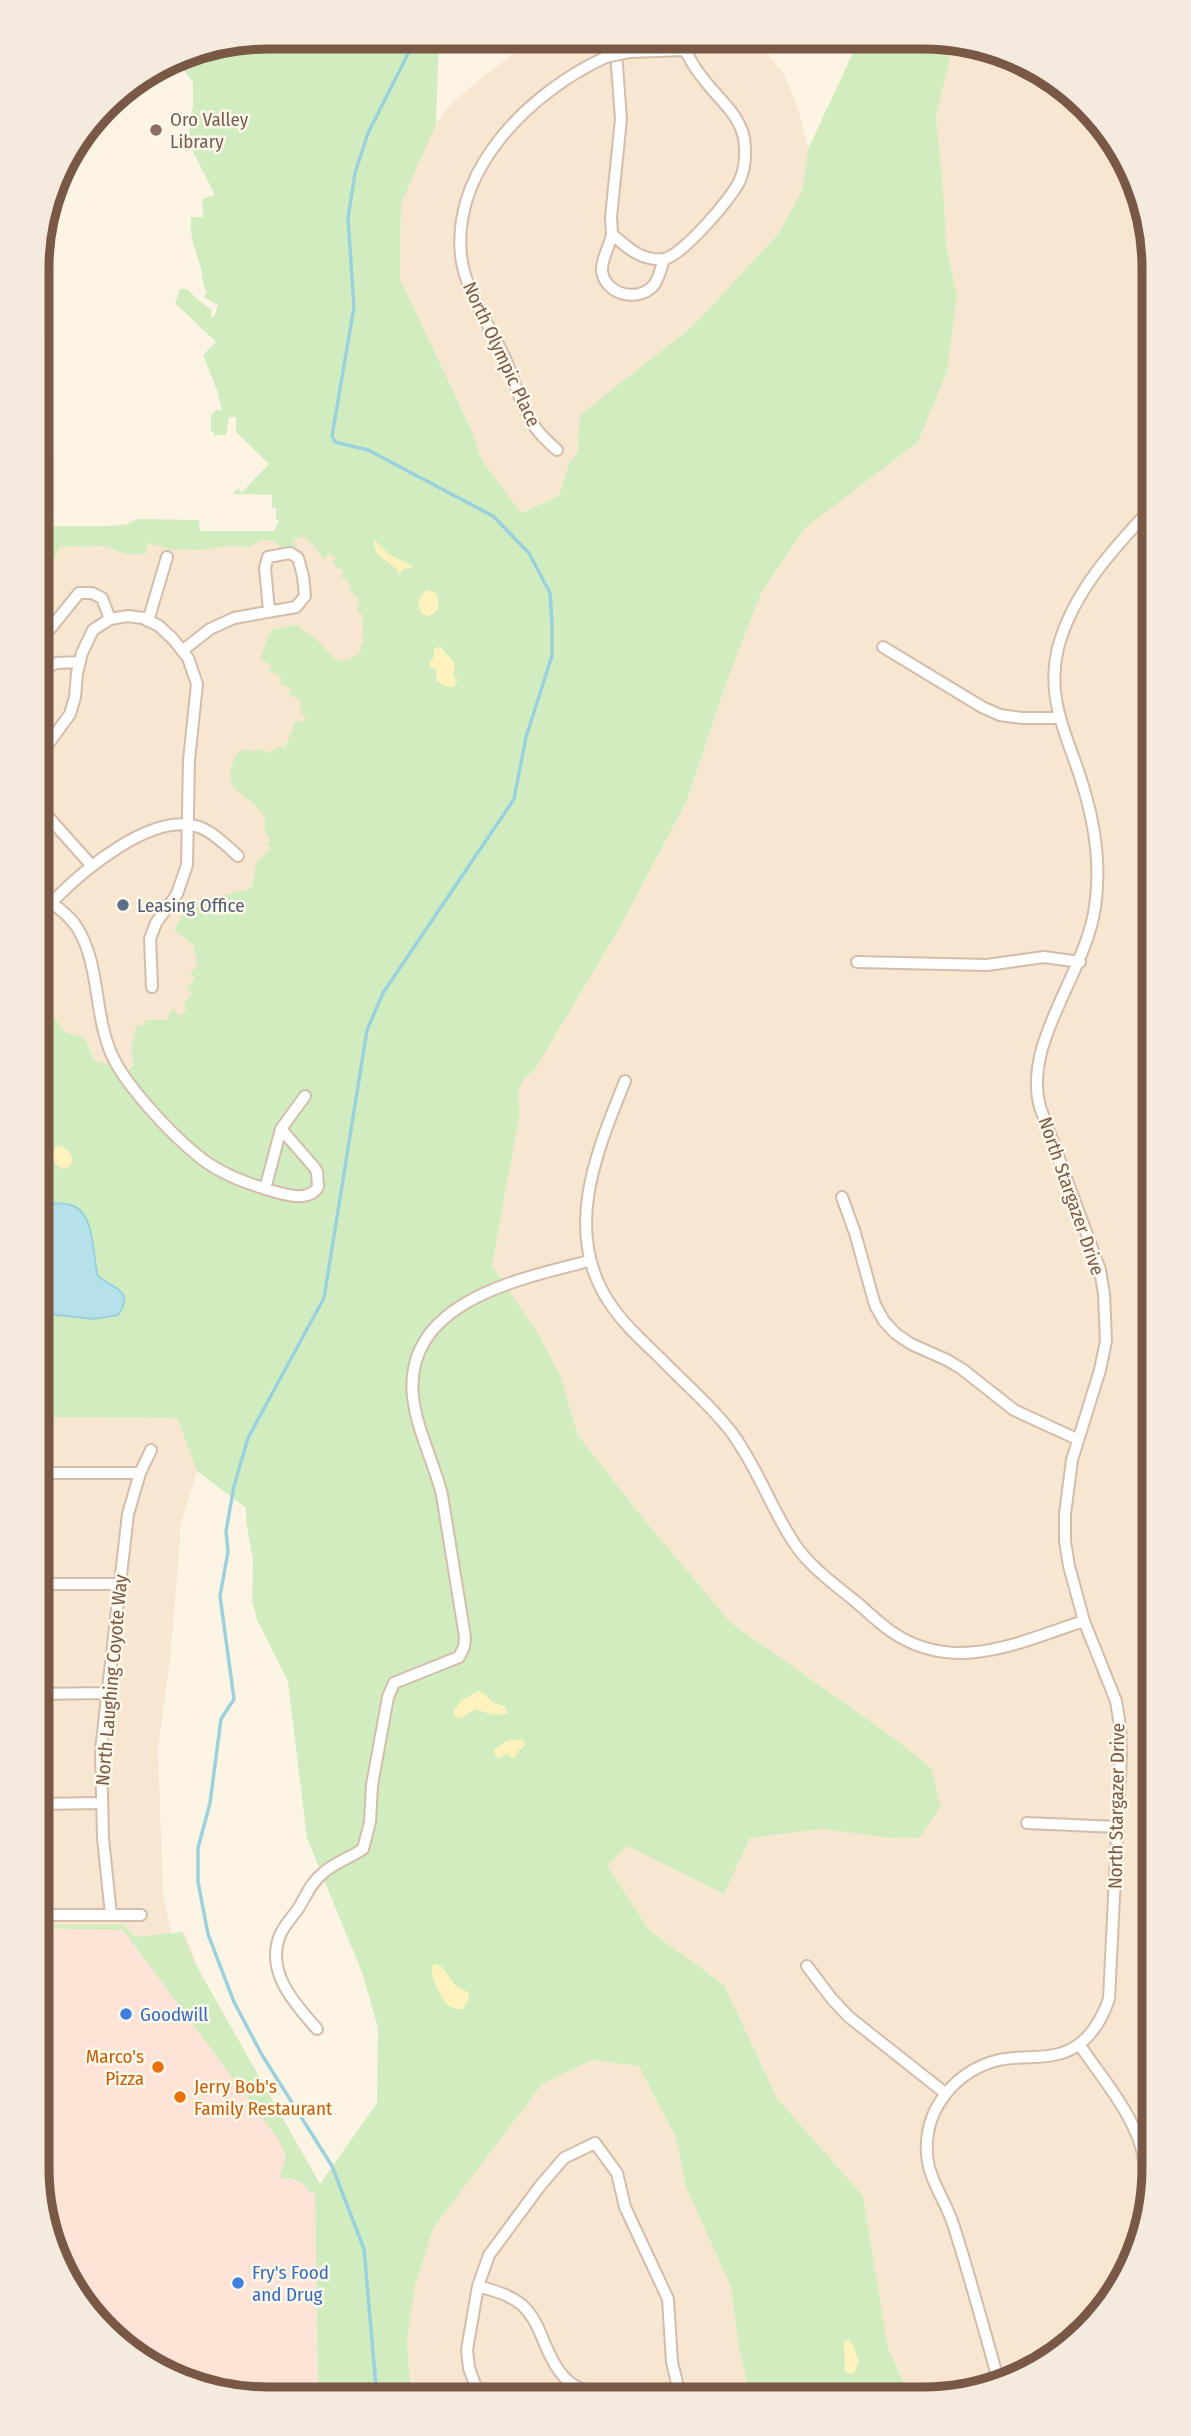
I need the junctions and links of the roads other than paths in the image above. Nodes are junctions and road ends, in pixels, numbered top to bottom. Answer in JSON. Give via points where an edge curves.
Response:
{"nodes":[{"id":1,"x":616,"y":49,"type":"edge"},
{"id":2,"x":612,"y":234,"type":"junction"},
{"id":3,"x":664,"y":260,"type":"junction"},
{"id":4,"x":557,"y":450,"type":"dead end"},
{"id":5,"x":1142,"y":518,"type":"edge"},
{"id":6,"x":167,"y":557,"type":"dead end"},
{"id":7,"x":269,"y":610,"type":"junction"},
{"id":8,"x":110,"y":619,"type":"junction"},
{"id":9,"x":148,"y":621,"type":"junction"},
{"id":10,"x":49,"y":630,"type":"edge"},
{"id":11,"x":883,"y":647,"type":"dead end"},
{"id":12,"x":182,"y":651,"type":"junction"},
{"id":13,"x":80,"y":662,"type":"junction"},
{"id":14,"x":49,"y":666,"type":"edge"},
{"id":15,"x":1059,"y":718,"type":"junction"},
{"id":16,"x":49,"y":743,"type":"edge"},
{"id":17,"x":49,"y":818,"type":"edge"},
{"id":18,"x":187,"y":825,"type":"junction"},
{"id":19,"x":238,"y":856,"type":"dead end"},
{"id":20,"x":92,"y":866,"type":"junction"},
{"id":21,"x":51,"y":902,"type":"joint"},
{"id":22,"x":857,"y":962,"type":"dead end"},
{"id":23,"x":1080,"y":962,"type":"junction"},
{"id":24,"x":152,"y":987,"type":"dead end"},
{"id":25,"x":625,"y":1081,"type":"dead end"},
{"id":26,"x":305,"y":1096,"type":"dead end"},
{"id":27,"x":281,"y":1129,"type":"junction"},
{"id":28,"x":265,"y":1189,"type":"junction"},
{"id":29,"x":842,"y":1197,"type":"dead end"},
{"id":30,"x":589,"y":1261,"type":"junction"},
{"id":31,"x":1077,"y":1439,"type":"junction"},
{"id":32,"x":151,"y":1450,"type":"dead end"},
{"id":33,"x":49,"y":1473,"type":"edge"},
{"id":34,"x":139,"y":1473,"type":"junction"},
{"id":35,"x":49,"y":1584,"type":"edge"},
{"id":36,"x":119,"y":1584,"type":"junction"},
{"id":37,"x":1084,"y":1621,"type":"junction"},
{"id":38,"x":107,"y":1693,"type":"junction"},
{"id":39,"x":49,"y":1694,"type":"edge"},
{"id":40,"x":101,"y":1803,"type":"junction"},
{"id":41,"x":49,"y":1804,"type":"edge"},
{"id":42,"x":1027,"y":1823,"type":"dead end"},
{"id":43,"x":1117,"y":1827,"type":"junction"},
{"id":44,"x":49,"y":1915,"type":"edge"},
{"id":45,"x":111,"y":1915,"type":"junction"},
{"id":46,"x":141,"y":1915,"type":"dead end"},
{"id":47,"x":807,"y":1966,"type":"dead end"},
{"id":48,"x":317,"y":2029,"type":"dead end"},
{"id":49,"x":1079,"y":2044,"type":"junction"},
{"id":50,"x":945,"y":2093,"type":"junction"},
{"id":51,"x":1142,"y":2151,"type":"edge"},
{"id":52,"x":478,"y":2286,"type":"junction"},
{"id":53,"x":997,"y":2374,"type":"edge"},
{"id":54,"x":476,"y":2387,"type":"edge"},
{"id":55,"x":578,"y":2387,"type":"edge"},
{"id":56,"x":678,"y":2387,"type":"edge"}],
"edges":[{"from":1,"to":2,"type":"street","via":[[621,119]]},
{"from":2,"to":3,"type":"street","via":[[634,252]]},
{"from":2,"to":3,"type":"street","via":[[602,270],[615,291],[629,295],[649,289]]},
{"from":3,"to":4,"type":"street","name":"North Olympic Place","bridge":true,"via":[[678,254],[730,199],[745,167],[738,120],[701,77],[685,50],[629,52],[586,68],[529,108],[487,155],[476,177],[463,221],[461,256],[466,278],[533,424]]},
{"from":5,"to":15,"type":"street","name":"North Stargazer Drive","via":[[1111,552],[1070,615],[1055,674]]},
{"from":6,"to":9,"type":"street"},
{"from":7,"to":7,"type":"street","via":[[296,607],[304,596],[299,558],[290,553],[268,557]]},
{"from":7,"to":12,"type":"street","via":[[210,629]]},
{"from":8,"to":9,"type":"street","via":[[128,616]]},
{"from":8,"to":10,"type":"street","via":[[102,598],[79,593]]},
{"from":8,"to":13,"type":"street","via":[[93,630]]},
{"from":9,"to":12,"type":"street","via":[[159,626]]},
{"from":11,"to":15,"type":"street","via":[[982,708],[1022,718]]},
{"from":12,"to":18,"type":"street","via":[[197,684]]},
{"from":13,"to":14,"type":"street"},
{"from":13,"to":16,"type":"street","via":[[70,714]]},
{"from":15,"to":23,"type":"street","name":"North Stargazer Drive","via":[[1083,784],[1095,835],[1095,907]]},
{"from":17,"to":20,"type":"street"},
{"from":18,"to":19,"type":"street","via":[[200,827]]},
{"from":18,"to":20,"type":"street","via":[[153,828]]},
{"from":18,"to":24,"type":"street","via":[[187,865],[177,894],[150,939]]},
{"from":20,"to":21,"type":"street"},
{"from":21,"to":28,"type":"street","via":[[78,928],[93,970],[110,1052],[137,1094],[197,1155],[223,1172]]},
{"from":22,"to":23,"type":"street","via":[[987,965],[1044,957]]},
{"from":23,"to":31,"type":"street","name":"North Stargazer Drive","via":[[1047,1034],[1036,1079],[1040,1107],[1100,1270],[1104,1294],[1106,1341]]},
{"from":25,"to":30,"type":"street","via":[[586,1195]]},
{"from":26,"to":27,"type":"street"},
{"from":27,"to":28,"type":"street"},
{"from":27,"to":28,"type":"street","via":[[314,1167],[318,1187],[301,1196]]},
{"from":29,"to":31,"type":"street","via":[[875,1306],[890,1327],[911,1344],[962,1369],[1014,1410]]},
{"from":30,"to":37,"type":"street","via":[[609,1303],[743,1447],[795,1544],[820,1572],[892,1632],[913,1644],[962,1655],[998,1649]]},
{"from":30,"to":48,"type":"street","via":[[517,1279],[450,1312],[427,1336],[420,1351],[412,1386],[416,1416],[442,1494],[464,1647],[459,1657],[394,1683],[363,1849],[309,1885],[280,1934],[276,1952],[279,1975],[290,1999]]},
{"from":31,"to":37,"type":"street","name":"North Stargazer Drive","via":[[1067,1490],[1065,1541]]},
{"from":32,"to":34,"type":"street","name":"North Laughing Coyote Way"},
{"from":33,"to":34,"type":"street"},
{"from":34,"to":36,"type":"street","name":"North Laughing Coyote Way","via":[[128,1514]]},
{"from":35,"to":36,"type":"street"},
{"from":36,"to":38,"type":"street","name":"North Laughing Coyote Way"},
{"from":37,"to":43,"type":"street","name":"North Stargazer Drive","via":[[1116,1701],[1120,1726]]},
{"from":38,"to":39,"type":"street"},
{"from":38,"to":40,"type":"street","name":"North Laughing Coyote Way"},
{"from":40,"to":41,"type":"street"},
{"from":40,"to":45,"type":"street","name":"North Laughing Coyote Way"},
{"from":42,"to":43,"type":"street"},
{"from":43,"to":49,"type":"street","name":"North Stargazer Drive","via":[[1109,1999],[1095,2029]]},
{"from":44,"to":45,"type":"street"},
{"from":45,"to":46,"type":"street"},
{"from":47,"to":50,"type":"street","via":[[849,2017]]},
{"from":49,"to":50,"type":"street","name":"North Stargazer Drive","via":[[1046,2056],[1000,2059],[980,2066]]},
{"from":49,"to":51,"type":"street","via":[[1131,2122]]},
{"from":50,"to":53,"type":"street","name":"North Stargazer Drive","via":[[928,2137],[929,2165],[954,2224]]},
{"from":52,"to":54,"type":"street","via":[[467,2350]]},
{"from":52,"to":55,"type":"street","via":[[505,2294],[523,2306],[535,2321],[551,2362]]},
{"from":52,"to":56,"type":"street","via":[[489,2255],[540,2186],[564,2158],[595,2143],[617,2173],[625,2207],[668,2299]]}]}
